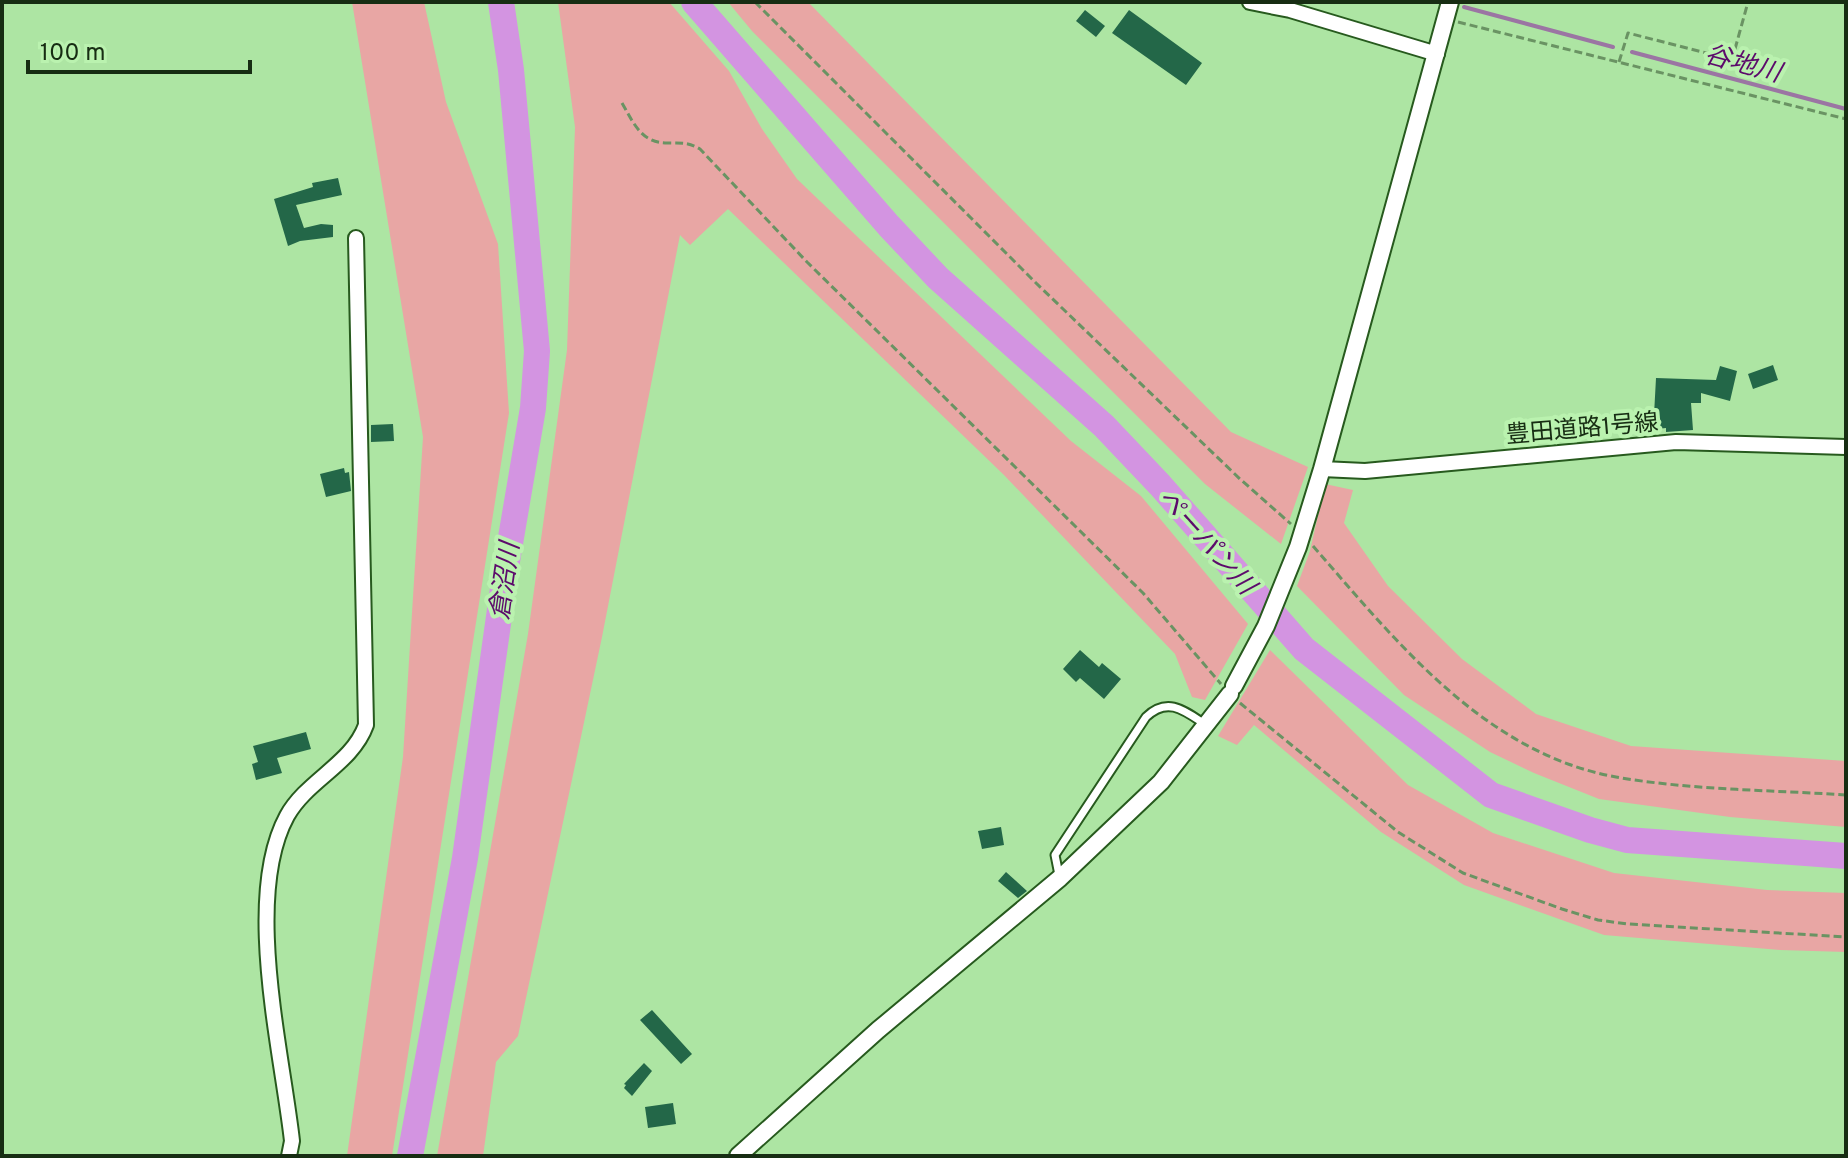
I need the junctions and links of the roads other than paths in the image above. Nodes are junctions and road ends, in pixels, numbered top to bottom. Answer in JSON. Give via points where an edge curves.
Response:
{"nodes":[{"id":1,"x":1250,"y":2,"type":"edge"},
{"id":2,"x":1450,"y":2,"type":"edge"},
{"id":3,"x":1437,"y":54,"type":"junction"},
{"id":4,"x":356,"y":238,"type":"dead end"},
{"id":5,"x":1846,"y":447,"type":"edge"},
{"id":6,"x":1322,"y":469,"type":"junction"},
{"id":7,"x":1206,"y":725,"type":"junction"},
{"id":8,"x":1060,"y":878,"type":"junction"},
{"id":9,"x":289,"y":1156,"type":"edge"},
{"id":10,"x":738,"y":1156,"type":"edge"}],
"edges":[{"from":1,"to":3,"type":"street"},
{"from":2,"to":3,"type":"street"},
{"from":3,"to":6,"type":"street"},
{"from":4,"to":9,"type":"street","via":[[366,725],[361,741],[312,784],[288,815],[276,842],[268,885],[269,959],[292,1141]]},
{"from":5,"to":6,"type":"street","name":"豊田道路1号線","via":[[1676,442],[1365,471]]},
{"from":6,"to":7,"type":"street","via":[[1266,626],[1232,690]]},
{"from":7,"to":8,"type":"street","via":[[1161,782]]},
{"from":7,"to":8,"type":"lane","via":[[1172,706],[1155,708],[1146,717],[1055,855]]},
{"from":8,"to":10,"type":"street"}]}
